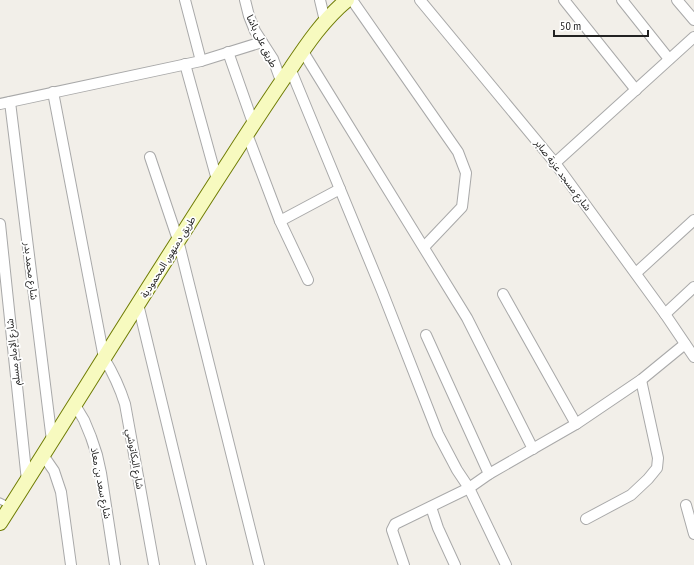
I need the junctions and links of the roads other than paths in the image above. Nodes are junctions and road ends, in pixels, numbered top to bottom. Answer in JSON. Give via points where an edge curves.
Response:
{"nodes":[{"id":1,"x":185,"y":0,"type":"edge"},
{"id":2,"x":245,"y":0,"type":"edge"},
{"id":3,"x":320,"y":0,"type":"edge"},
{"id":4,"x":347,"y":0,"type":"edge"},
{"id":5,"x":352,"y":0,"type":"edge"},
{"id":6,"x":420,"y":0,"type":"edge"},
{"id":7,"x":564,"y":0,"type":"edge"},
{"id":8,"x":622,"y":0,"type":"edge"},
{"id":9,"x":677,"y":0,"type":"edge"},
{"id":10,"x":694,"y":20,"type":"edge"},
{"id":11,"x":325,"y":22,"type":"junction"},
{"id":12,"x":694,"y":37,"type":"edge"},
{"id":13,"x":262,"y":42,"type":"junction"},
{"id":14,"x":302,"y":50,"type":"junction"},
{"id":15,"x":228,"y":52,"type":"junction"},
{"id":16,"x":669,"y":59,"type":"junction"},
{"id":17,"x":200,"y":61,"type":"junction"},
{"id":18,"x":184,"y":64,"type":"junction"},
{"id":19,"x":290,"y":68,"type":"junction"},
{"id":20,"x":281,"y":81,"type":"junction"},
{"id":21,"x":636,"y":90,"type":"junction"},
{"id":22,"x":53,"y":92,"type":"junction"},
{"id":23,"x":5,"y":103,"type":"edge"},
{"id":24,"x":250,"y":129,"type":"junction"},
{"id":25,"x":150,"y":157,"type":"dead end"},
{"id":26,"x":556,"y":163,"type":"junction"},
{"id":27,"x":217,"y":180,"type":"junction"},
{"id":28,"x":340,"y":189,"type":"junction"},
{"id":29,"x":694,"y":220,"type":"edge"},
{"id":30,"x":280,"y":221,"type":"junction"},
{"id":31,"x":0,"y":224,"type":"edge"},
{"id":32,"x":178,"y":240,"type":"junction"},
{"id":33,"x":424,"y":247,"type":"junction"},
{"id":34,"x":636,"y":274,"type":"junction"},
{"id":35,"x":308,"y":280,"type":"dead end"},
{"id":36,"x":694,"y":287,"type":"edge"},
{"id":37,"x":503,"y":294,"type":"dead end"},
{"id":38,"x":138,"y":304,"type":"junction"},
{"id":39,"x":665,"y":314,"type":"junction"},
{"id":40,"x":426,"y":336,"type":"dead end"},
{"id":41,"x":685,"y":344,"type":"junction"},
{"id":42,"x":694,"y":357,"type":"edge"},
{"id":43,"x":104,"y":358,"type":"junction"},
{"id":44,"x":641,"y":380,"type":"junction"},
{"id":45,"x":75,"y":405,"type":"junction"},
{"id":46,"x":576,"y":424,"type":"junction"},
{"id":47,"x":52,"y":441,"type":"junction"},
{"id":48,"x":533,"y":449,"type":"junction"},
{"id":49,"x":43,"y":455,"type":"junction"},
{"id":50,"x":489,"y":474,"type":"junction"},
{"id":51,"x":27,"y":481,"type":"junction"},
{"id":52,"x":469,"y":488,"type":"junction"},
{"id":53,"x":5,"y":503,"type":"edge"},
{"id":54,"x":686,"y":505,"type":"dead end"},
{"id":55,"x":431,"y":506,"type":"junction"},
{"id":56,"x":586,"y":519,"type":"dead end"},
{"id":57,"x":0,"y":523,"type":"edge"},
{"id":58,"x":694,"y":534,"type":"edge"},
{"id":59,"x":71,"y":565,"type":"edge"},
{"id":60,"x":116,"y":565,"type":"edge"},
{"id":61,"x":154,"y":565,"type":"edge"},
{"id":62,"x":201,"y":565,"type":"edge"},
{"id":63,"x":259,"y":565,"type":"edge"},
{"id":64,"x":404,"y":565,"type":"edge"},
{"id":65,"x":455,"y":565,"type":"edge"},
{"id":66,"x":506,"y":565,"type":"edge"}],
"edges":[{"from":1,"to":17,"type":"street"},
{"from":2,"to":13,"type":"street","name":"طريق على باشا","via":[[255,31]]},
{"from":3,"to":11,"type":"street"},
{"from":4,"to":11,"type":"main road","name":"طريق دمنهور, المحمودية"},
{"from":5,"to":33,"type":"street","via":[[458,152],[466,173],[462,207]]},
{"from":6,"to":26,"type":"street","name":"شارع مسجد عزبة صابر"},
{"from":7,"to":21,"type":"street"},
{"from":8,"to":16,"type":"street"},
{"from":9,"to":10,"type":"street"},
{"from":11,"to":14,"type":"main road","name":"طريق دمنهور, المحمودية"},
{"from":12,"to":16,"type":"street"},
{"from":13,"to":15,"type":"street"},
{"from":13,"to":20,"type":"street","name":"طريق على باشا","via":[[273,59]]},
{"from":14,"to":19,"type":"main road","name":"طريق دمنهور, المحمودية"},
{"from":14,"to":33,"type":"street"},
{"from":15,"to":17,"type":"street"},
{"from":15,"to":24,"type":"street"},
{"from":16,"to":21,"type":"street"},
{"from":17,"to":18,"type":"street"},
{"from":18,"to":22,"type":"street"},
{"from":18,"to":27,"type":"street"},
{"from":19,"to":20,"type":"main road","name":"طريق دمنهور, المحمودية"},
{"from":19,"to":28,"type":"street"},
{"from":20,"to":24,"type":"main road","name":"طريق دمنهور, المحمودية"},
{"from":21,"to":26,"type":"street"},
{"from":22,"to":23,"type":"street"},
{"from":22,"to":43,"type":"street","name":"شارع البكاتوشي"},
{"from":23,"to":47,"type":"street","name":"شارع محمد بدر"},
{"from":24,"to":27,"type":"main road","name":"طريق دمنهور, المحمودية"},
{"from":24,"to":30,"type":"street"},
{"from":25,"to":32,"type":"street"},
{"from":26,"to":34,"type":"street","name":"شارع مسجد عزبة صابر"},
{"from":27,"to":32,"type":"main road","name":"طريق دمنهور, المحمودية"},
{"from":28,"to":30,"type":"street"},
{"from":28,"to":52,"type":"street","via":[[438,434]]},
{"from":29,"to":34,"type":"street"},
{"from":30,"to":35,"type":"street"},
{"from":31,"to":51,"type":"street","name":"شارع الإمام مسلم"},
{"from":32,"to":38,"type":"main road","name":"طريق دمنهور, المحمودية"},
{"from":32,"to":63,"type":"street"},
{"from":33,"to":48,"type":"street","via":[[467,318]]},
{"from":34,"to":39,"type":"street","name":"شارع مسجد عزبة صابر"},
{"from":36,"to":39,"type":"street"},
{"from":37,"to":46,"type":"street"},
{"from":38,"to":43,"type":"main road","name":"طريق دمنهور, المحمودية"},
{"from":38,"to":62,"type":"street"},
{"from":39,"to":41,"type":"street","name":"شارع مسجد عزبة صابر"},
{"from":40,"to":50,"type":"street"},
{"from":41,"to":42,"type":"street","name":"شارع مسجد عزبة صابر"},
{"from":41,"to":44,"type":"street"},
{"from":43,"to":45,"type":"main road","name":"طريق دمنهور, المحمودية"},
{"from":43,"to":61,"type":"street","name":"شارع البكاتوشي","via":[[125,404]]},
{"from":44,"to":46,"type":"street"},
{"from":44,"to":56,"type":"street","via":[[658,458],[657,468],[631,495]]},
{"from":45,"to":47,"type":"main road","name":"طريق دمنهور, المحمودية"},
{"from":45,"to":60,"type":"street","name":"شارع سعد بن معاذ","via":[[97,455]]},
{"from":46,"to":48,"type":"street"},
{"from":47,"to":49,"type":"main road","name":"طريق دمنهور, المحمودية"},
{"from":48,"to":50,"type":"street"},
{"from":49,"to":51,"type":"main road","name":"طريق دمنهور, المحمودية"},
{"from":49,"to":59,"type":"street","via":[[54,471],[61,492]]},
{"from":50,"to":52,"type":"street"},
{"from":51,"to":53,"type":"main road","name":"طريق دمنهور, المحمودية"},
{"from":52,"to":55,"type":"street"},
{"from":52,"to":66,"type":"street"},
{"from":53,"to":57,"type":"main road","name":"طريق دمنهور, المحمودية"},
{"from":54,"to":58,"type":"street"},
{"from":55,"to":64,"type":"street","via":[[395,524],[392,530]]},
{"from":55,"to":65,"type":"street"}]}
